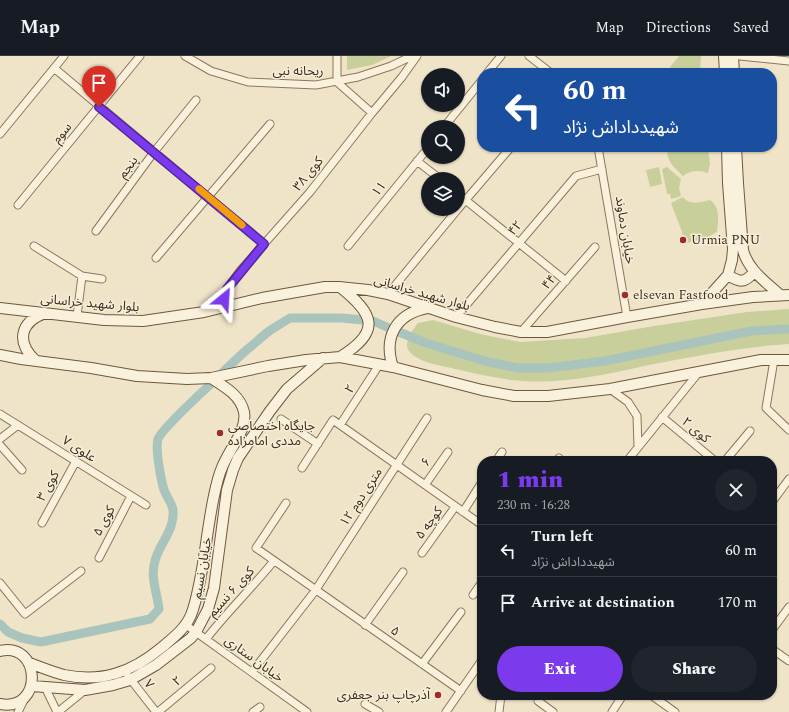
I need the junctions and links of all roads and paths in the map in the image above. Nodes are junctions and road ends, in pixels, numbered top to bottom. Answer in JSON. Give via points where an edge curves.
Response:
{"nodes":[{"id":1,"x":64,"y":56,"type":"edge"},
{"id":2,"x":140,"y":56,"type":"edge"},
{"id":3,"x":185,"y":56,"type":"edge"},
{"id":4,"x":337,"y":56,"type":"edge"},
{"id":5,"x":412,"y":56,"type":"edge"},
{"id":6,"x":416,"y":56,"type":"edge"},
{"id":7,"x":501,"y":56,"type":"edge"},
{"id":8,"x":530,"y":56,"type":"edge"},
{"id":9,"x":724,"y":56,"type":"edge"},
{"id":10,"x":733,"y":56,"type":"edge"},
{"id":11,"x":740,"y":56,"type":"edge"},
{"id":12,"x":789,"y":61,"type":"edge"},
{"id":13,"x":54,"y":68,"type":"junction"},
{"id":14,"x":491,"y":68,"type":"edge"},
{"id":15,"x":545,"y":68,"type":"edge"},
{"id":16,"x":725,"y":68,"type":"edge"},
{"id":17,"x":734,"y":68,"type":"edge"},
{"id":18,"x":336,"y":82,"type":"junction"},
{"id":19,"x":477,"y":86,"type":"edge"},
{"id":20,"x":196,"y":100,"type":"dead end"},
{"id":21,"x":99,"y":107,"type":"junction"},
{"id":22,"x":372,"y":113,"type":"junction"},
{"id":23,"x":450,"y":120,"type":"edge"},
{"id":24,"x":270,"y":124,"type":"dead end"},
{"id":25,"x":0,"y":134,"type":"edge"},
{"id":26,"x":154,"y":152,"type":"junction"},
{"id":27,"x":507,"y":152,"type":"edge"},
{"id":28,"x":599,"y":152,"type":"edge"},
{"id":29,"x":728,"y":152,"type":"edge"},
{"id":30,"x":736,"y":152,"type":"edge"},
{"id":31,"x":421,"y":157,"type":"edge"},
{"id":32,"x":418,"y":161,"type":"junction"},
{"id":33,"x":602,"y":169,"type":"junction"},
{"id":34,"x":431,"y":172,"type":"edge"},
{"id":35,"x":208,"y":197,"type":"junction"},
{"id":36,"x":465,"y":200,"type":"joint"},
{"id":37,"x":18,"y":205,"type":"dead end"},
{"id":38,"x":452,"y":216,"type":"edge"},
{"id":39,"x":96,"y":231,"type":"dead end"},
{"id":40,"x":518,"y":242,"type":"junction"},
{"id":41,"x":264,"y":244,"type":"junction"},
{"id":42,"x":34,"y":246,"type":"dead end"},
{"id":43,"x":348,"y":246,"type":"dead end"},
{"id":44,"x":595,"y":247,"type":"dead end"},
{"id":45,"x":738,"y":250,"type":"junction"},
{"id":46,"x":156,"y":258,"type":"dead end"},
{"id":47,"x":754,"y":272,"type":"junction"},
{"id":48,"x":728,"y":275,"type":"junction"},
{"id":49,"x":82,"y":276,"type":"junction"},
{"id":50,"x":102,"y":279,"type":"dead end"},
{"id":51,"x":566,"y":281,"type":"junction"},
{"id":52,"x":339,"y":287,"type":"junction"},
{"id":53,"x":388,"y":294,"type":"junction"},
{"id":54,"x":784,"y":295,"type":"edge"},
{"id":55,"x":702,"y":304,"type":"junction"},
{"id":56,"x":0,"y":308,"type":"edge"},
{"id":57,"x":221,"y":308,"type":"junction"},
{"id":58,"x":428,"y":308,"type":"junction"},
{"id":59,"x":45,"y":313,"type":"junction"},
{"id":60,"x":77,"y":316,"type":"junction"},
{"id":61,"x":456,"y":317,"type":"junction"},
{"id":62,"x":627,"y":317,"type":"junction"},
{"id":63,"x":521,"y":332,"type":"junction"},
{"id":64,"x":0,"y":355,"type":"edge"},
{"id":65,"x":340,"y":357,"type":"junction"},
{"id":66,"x":323,"y":358,"type":"junction"},
{"id":67,"x":21,"y":359,"type":"junction"},
{"id":68,"x":0,"y":360,"type":"edge"},
{"id":69,"x":35,"y":360,"type":"junction"},
{"id":70,"x":774,"y":360,"type":"junction"},
{"id":71,"x":789,"y":360,"type":"edge"},
{"id":72,"x":380,"y":365,"type":"junction"},
{"id":73,"x":393,"y":367,"type":"junction"},
{"id":74,"x":699,"y":372,"type":"junction"},
{"id":75,"x":211,"y":378,"type":"junction"},
{"id":76,"x":610,"y":389,"type":"junction"},
{"id":77,"x":0,"y":414,"type":"edge"},
{"id":78,"x":662,"y":417,"type":"junction"},
{"id":79,"x":427,"y":418,"type":"dead end"},
{"id":80,"x":281,"y":419,"type":"dead end"},
{"id":81,"x":18,"y":425,"type":"junction"},
{"id":82,"x":340,"y":425,"type":"junction"},
{"id":83,"x":789,"y":430,"type":"edge"},
{"id":84,"x":750,"y":431,"type":"dead end"},
{"id":85,"x":0,"y":439,"type":"edge"},
{"id":86,"x":318,"y":444,"type":"junction"},
{"id":87,"x":0,"y":445,"type":"edge"},
{"id":88,"x":638,"y":447,"type":"junction"},
{"id":89,"x":448,"y":452,"type":"dead end"},
{"id":90,"x":502,"y":452,"type":"dead end"},
{"id":91,"x":499,"y":456,"type":"edge"},
{"id":92,"x":631,"y":456,"type":"edge"},
{"id":93,"x":709,"y":456,"type":"edge"},
{"id":94,"x":729,"y":456,"type":"edge"},
{"id":95,"x":76,"y":461,"type":"junction"},
{"id":96,"x":396,"y":465,"type":"junction"},
{"id":97,"x":302,"y":468,"type":"dead end"},
{"id":98,"x":22,"y":470,"type":"dead end"},
{"id":99,"x":789,"y":479,"type":"edge"},
{"id":100,"x":425,"y":485,"type":"junction"},
{"id":101,"x":477,"y":490,"type":"edge"},
{"id":102,"x":777,"y":495,"type":"edge"},
{"id":103,"x":132,"y":496,"type":"junction"},
{"id":104,"x":286,"y":502,"type":"dead end"},
{"id":105,"x":146,"y":505,"type":"dead end"},
{"id":106,"x":455,"y":507,"type":"junction"},
{"id":107,"x":463,"y":512,"type":"junction"},
{"id":108,"x":477,"y":522,"type":"edge"},
{"id":109,"x":42,"y":523,"type":"dead end"},
{"id":110,"x":422,"y":552,"type":"dead end"},
{"id":111,"x":99,"y":558,"type":"dead end"},
{"id":112,"x":274,"y":562,"type":"junction"},
{"id":113,"x":81,"y":571,"type":"dead end"},
{"id":114,"x":403,"y":572,"type":"dead end"},
{"id":115,"x":0,"y":583,"type":"edge"},
{"id":116,"x":477,"y":589,"type":"edge"},
{"id":117,"x":315,"y":590,"type":"junction"},
{"id":118,"x":473,"y":595,"type":"dead end"},
{"id":119,"x":789,"y":606,"type":"edge"},
{"id":120,"x":461,"y":612,"type":"dead end"},
{"id":121,"x":777,"y":623,"type":"edge"},
{"id":122,"x":186,"y":625,"type":"junction"},
{"id":123,"x":365,"y":625,"type":"junction"},
{"id":124,"x":196,"y":632,"type":"junction"},
{"id":125,"x":206,"y":639,"type":"junction"},
{"id":126,"x":1,"y":649,"type":"edge"},
{"id":127,"x":777,"y":653,"type":"edge"},
{"id":128,"x":789,"y":661,"type":"edge"},
{"id":129,"x":29,"y":664,"type":"junction"},
{"id":130,"x":422,"y":664,"type":"junction"},
{"id":131,"x":477,"y":667,"type":"edge"},
{"id":132,"x":211,"y":668,"type":"dead end"},
{"id":133,"x":124,"y":671,"type":"junction"},
{"id":134,"x":252,"y":672,"type":"junction"},
{"id":135,"x":130,"y":680,"type":"junction"},
{"id":136,"x":32,"y":686,"type":"junction"},
{"id":137,"x":45,"y":687,"type":"junction"},
{"id":138,"x":85,"y":690,"type":"junction"},
{"id":139,"x":461,"y":691,"type":"junction"},
{"id":140,"x":26,"y":696,"type":"junction"},
{"id":141,"x":500,"y":700,"type":"edge"},
{"id":142,"x":620,"y":700,"type":"edge"},
{"id":143,"x":658,"y":700,"type":"edge"},
{"id":144,"x":538,"y":701,"type":"dead end"},
{"id":145,"x":0,"y":704,"type":"edge"},
{"id":146,"x":365,"y":704,"type":"dead end"},
{"id":147,"x":260,"y":707,"type":"dead end"},
{"id":148,"x":18,"y":712,"type":"edge"},
{"id":149,"x":58,"y":712,"type":"edge"},
{"id":150,"x":157,"y":712,"type":"edge"},
{"id":151,"x":253,"y":712,"type":"edge"},
{"id":152,"x":307,"y":712,"type":"edge"},
{"id":153,"x":379,"y":712,"type":"edge"},
{"id":154,"x":446,"y":712,"type":"edge"},
{"id":155,"x":499,"y":712,"type":"edge"},
{"id":156,"x":553,"y":712,"type":"edge"},
{"id":157,"x":612,"y":712,"type":"edge"},
{"id":158,"x":675,"y":712,"type":"edge"}],
"edges":[{"from":1,"to":13,"type":"street"},
{"from":2,"to":21,"type":"street","name":"سوم"},
{"from":3,"to":18,"type":"street","name":"ریحانه نبی","via":[[211,71],[248,82],[316,85]]},
{"from":4,"to":18,"type":"street"},
{"from":5,"to":18,"type":"street","name":"ریحانه نبی","via":[[392,66]]},
{"from":6,"to":22,"type":"street","name":"کوی ۳۸"},
{"from":7,"to":14,"type":"street"},
{"from":8,"to":15,"type":"street"},
{"from":9,"to":16,"type":"main road"},
{"from":10,"to":17,"type":"main road"},
{"from":11,"to":12,"type":"street"},
{"from":13,"to":21,"type":"street"},
{"from":13,"to":25,"type":"street"},
{"from":18,"to":22,"type":"street"},
{"from":19,"to":23,"type":"street"},
{"from":20,"to":26,"type":"street","name":"پنجم"},
{"from":21,"to":26,"type":"street"},
{"from":21,"to":37,"type":"street","name":"سوم"},
{"from":22,"to":41,"type":"street","name":"کوی ۳۸","via":[[310,192]]},
{"from":24,"to":35,"type":"street"},
{"from":26,"to":35,"type":"street"},
{"from":26,"to":39,"type":"street","name":"پنجم"},
{"from":27,"to":36,"type":"street"},
{"from":28,"to":33,"type":"street","name":"خیابان دماوند"},
{"from":29,"to":45,"type":"main road"},
{"from":30,"to":45,"type":"main road"},
{"from":31,"to":32,"type":"street","name":"۱۱"},
{"from":32,"to":34,"type":"street"},
{"from":32,"to":43,"type":"street","name":"۱۱"},
{"from":33,"to":40,"type":"street","name":"۴۲","via":[[576,176]]},
{"from":33,"to":62,"type":"street","name":"خیابان دماوند"},
{"from":35,"to":41,"type":"street"},
{"from":35,"to":46,"type":"street"},
{"from":36,"to":40,"type":"street"},
{"from":38,"to":53,"type":"street"},
{"from":40,"to":51,"type":"street"},
{"from":40,"to":61,"type":"street","name":"۴۲"},
{"from":41,"to":57,"type":"street","name":"کوی ۳۸","via":[[227,289]]},
{"from":42,"to":49,"type":"street"},
{"from":44,"to":51,"type":"street","name":"۴۴"},
{"from":45,"to":47,"type":"main road"},
{"from":45,"to":48,"type":"main road"},
{"from":47,"to":48,"type":"main road","via":[[747,280],[742,281]]},
{"from":47,"to":54,"type":"main road"},
{"from":48,"to":55,"type":"main road"},
{"from":49,"to":50,"type":"street"},
{"from":49,"to":60,"type":"street"},
{"from":51,"to":63,"type":"street","name":"۴۴"},
{"from":52,"to":53,"type":"main road","name":"بلوار شهید خراسانی"},
{"from":52,"to":57,"type":"main road","name":"بلوار شهید خراسانی","via":[[298,291]]},
{"from":52,"to":65,"type":"main road","via":[[356,300],[368,316],[368,326],[363,339],[354,349]]},
{"from":53,"to":58,"type":"main road","name":"بلوار شهید خراسانی"},
{"from":54,"to":55,"type":"main road","name":"بلوار شهید خراسانی"},
{"from":55,"to":62,"type":"main road","name":"بلوار شهید خراسانی"},
{"from":56,"to":59,"type":"main road","name":"بلوار شهید خراسانی"},
{"from":57,"to":60,"type":"main road","name":"بلوار شهید خراسانی","via":[[142,321]]},
{"from":58,"to":61,"type":"main road","name":"بلوار شهید خراسانی"},
{"from":58,"to":73,"type":"main road","via":[[416,310],[406,316],[392,334],[389,345]]},
{"from":59,"to":60,"type":"main road","name":"بلوار شهید خراسانی"},
{"from":59,"to":69,"type":"main road","via":[[35,316],[23,333],[23,344]]},
{"from":61,"to":63,"type":"main road","name":"بلوار شهید خراسانی"},
{"from":62,"to":63,"type":"main road","name":"بلوار شهید خراسانی","via":[[547,332]]},
{"from":64,"to":67,"type":"main road"},
{"from":65,"to":66,"type":"main road"},
{"from":65,"to":72,"type":"main road"},
{"from":66,"to":75,"type":"main road"},
{"from":66,"to":124,"type":"main road","name":"خیابان نسیم","via":[[288,389],[238,458],[226,496],[214,588],[208,609]]},
{"from":67,"to":68,"type":"main road"},
{"from":67,"to":69,"type":"main road"},
{"from":69,"to":75,"type":"main road","via":[[137,376]]},
{"from":70,"to":71,"type":"main road"},
{"from":70,"to":74,"type":"main road","via":[[761,360]]},
{"from":70,"to":83,"type":"street","via":[[766,408]]},
{"from":72,"to":73,"type":"main road"},
{"from":72,"to":82,"type":"street","name":"۲"},
{"from":73,"to":76,"type":"main road","via":[[514,396],[548,396]]},
{"from":74,"to":76,"type":"main road"},
{"from":74,"to":78,"type":"street"},
{"from":75,"to":122,"type":"main road","name":"خیابان نسیم","via":[[235,395],[244,413],[241,432],[224,463],[216,487],[204,562],[195,603]]},
{"from":76,"to":88,"type":"street","via":[[628,402],[637,416]]},
{"from":77,"to":81,"type":"street","name":"علوی ۷"},
{"from":78,"to":88,"type":"street"},
{"from":78,"to":93,"type":"street","name":"کوی ۲"},
{"from":79,"to":96,"type":"street","name":"۱۲ متری دوم"},
{"from":80,"to":86,"type":"street"},
{"from":81,"to":85,"type":"street"},
{"from":81,"to":95,"type":"street","name":"علوی ۷"},
{"from":82,"to":86,"type":"street","via":[[333,420]]},
{"from":82,"to":96,"type":"street"},
{"from":84,"to":94,"type":"street"},
{"from":86,"to":97,"type":"street"},
{"from":87,"to":98,"type":"street"},
{"from":88,"to":92,"type":"street"},
{"from":89,"to":100,"type":"street","name":"۶"},
{"from":90,"to":91,"type":"street"},
{"from":95,"to":103,"type":"street","name":"علوی ۷"},
{"from":95,"to":109,"type":"street","name":"کوی ۳"},
{"from":96,"to":100,"type":"street"},
{"from":96,"to":117,"type":"street","name":"۱۲ متری دوم"},
{"from":99,"to":102,"type":"street"},
{"from":100,"to":106,"type":"street"},
{"from":101,"to":107,"type":"street"},
{"from":103,"to":105,"type":"street","name":"علوی ۷"},
{"from":103,"to":111,"type":"street","name":"کوی ۵"},
{"from":104,"to":112,"type":"street","name":"۵","via":[[256,548]]},
{"from":106,"to":107,"type":"street"},
{"from":106,"to":110,"type":"street","name":"کوچه ۵"},
{"from":107,"to":108,"type":"street"},
{"from":112,"to":117,"type":"street","name":"۵"},
{"from":112,"to":125,"type":"street","name":"کوی ۶ نسیم"},
{"from":113,"to":115,"type":"street","via":[[26,614]]},
{"from":114,"to":123,"type":"street"},
{"from":116,"to":118,"type":"street"},
{"from":117,"to":123,"type":"street","name":"۵"},
{"from":117,"to":134,"type":"street","name":"۱۲ متری دوم"},
{"from":119,"to":121,"type":"street"},
{"from":120,"to":130,"type":"street"},
{"from":122,"to":124,"type":"street","name":"خیابان ستاری"},
{"from":122,"to":133,"type":"main road","name":"خیابان نسیم","via":[[152,656]]},
{"from":123,"to":130,"type":"street","name":"۵"},
{"from":124,"to":125,"type":"street","name":"خیابان ستاری"},
{"from":124,"to":135,"type":"main road","name":"خیابان نسیم","via":[[156,665]]},
{"from":125,"to":134,"type":"street","name":"خیابان ستاری"},
{"from":126,"to":129,"type":"main road","via":[[14,651],[23,656]]},
{"from":127,"to":128,"type":"street"},
{"from":129,"to":133,"type":"main road","name":"خیابان نسیم","via":[[64,675],[93,678],[116,675]]},
{"from":129,"to":136,"type":"main road","via":[[33,674]]},
{"from":130,"to":139,"type":"street","name":"۵"},
{"from":131,"to":139,"type":"street"},
{"from":132,"to":150,"type":"street","name":"۲"},
{"from":133,"to":135,"type":"street","name":"۷"},
{"from":134,"to":152,"type":"street","name":"خیابان ستاری"},
{"from":135,"to":138,"type":"main road","name":"خیابان نسیم"},
{"from":135,"to":150,"type":"street","name":"۷"},
{"from":136,"to":137,"type":"main road","name":"خیابان نسیم"},
{"from":136,"to":140,"type":"main road"},
{"from":137,"to":138,"type":"main road","name":"خیابان نسیم"},
{"from":137,"to":149,"type":"street"},
{"from":138,"to":149,"type":"street"},
{"from":139,"to":154,"type":"street"},
{"from":140,"to":145,"type":"main road","via":[[17,702]]},
{"from":140,"to":148,"type":"street"},
{"from":141,"to":155,"type":"street"},
{"from":142,"to":157,"type":"street"},
{"from":143,"to":158,"type":"street"},
{"from":144,"to":156,"type":"street"},
{"from":146,"to":153,"type":"street"},
{"from":147,"to":151,"type":"street"}]}
